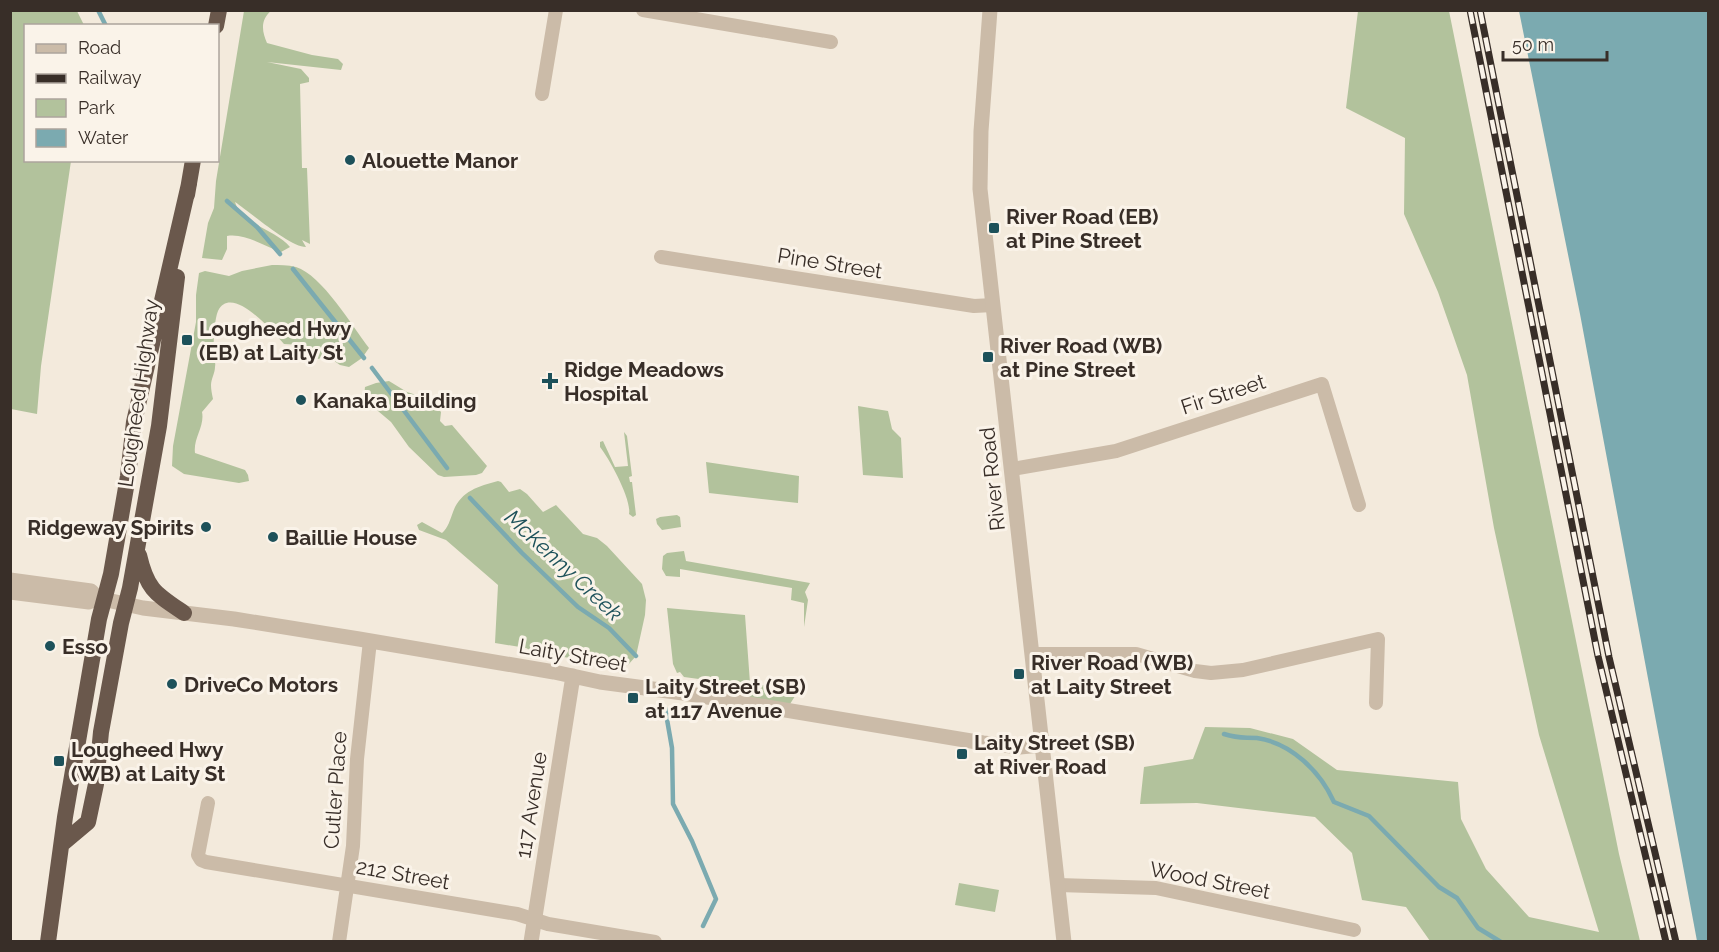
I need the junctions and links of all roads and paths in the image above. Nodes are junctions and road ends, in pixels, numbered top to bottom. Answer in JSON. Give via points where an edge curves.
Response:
{"nodes":[{"id":1,"x":556,"y":10,"type":"edge"},
{"id":2,"x":643,"y":10,"type":"edge"},
{"id":3,"x":990,"y":10,"type":"edge"},
{"id":4,"x":831,"y":42,"type":"dead end"},
{"id":5,"x":542,"y":94,"type":"dead end"},
{"id":6,"x":193,"y":162,"type":"edge"},
{"id":7,"x":189,"y":184,"type":"junction"},
{"id":8,"x":660,"y":256,"type":"dead end"},
{"id":9,"x":993,"y":305,"type":"junction"},
{"id":10,"x":1013,"y":470,"type":"junction"},
{"id":11,"x":1359,"y":505,"type":"dead end"},
{"id":12,"x":137,"y":548,"type":"junction"},
{"id":13,"x":10,"y":580,"type":"edge"},
{"id":14,"x":10,"y":592,"type":"edge"},
{"id":15,"x":101,"y":599,"type":"junction"},
{"id":16,"x":126,"y":604,"type":"junction"},
{"id":17,"x":184,"y":613,"type":"junction"},
{"id":18,"x":370,"y":641,"type":"junction"},
{"id":19,"x":1032,"y":654,"type":"junction"},
{"id":20,"x":573,"y":676,"type":"junction"},
{"id":21,"x":1376,"y":703,"type":"dead end"},
{"id":22,"x":1041,"y":745,"type":"junction"},
{"id":23,"x":208,"y":803,"type":"dead end"},
{"id":24,"x":63,"y":843,"type":"junction"},
{"id":25,"x":348,"y":885,"type":"junction"},
{"id":26,"x":1058,"y":885,"type":"junction"},
{"id":27,"x":534,"y":919,"type":"junction"},
{"id":28,"x":1354,"y":930,"type":"dead end"},
{"id":29,"x":48,"y":942,"type":"edge"},
{"id":30,"x":339,"y":942,"type":"edge"},
{"id":31,"x":531,"y":942,"type":"edge"},
{"id":32,"x":655,"y":942,"type":"edge"},
{"id":33,"x":1064,"y":942,"type":"edge"}],
"edges":[{"from":1,"to":5,"type":"street"},
{"from":2,"to":4,"type":"street"},
{"from":3,"to":9,"type":"street","name":"River Road","via":[[980,189]]},
{"from":6,"to":7,"type":"highway","name":"Lougheed Highway"},
{"from":7,"to":12,"type":"highway","name":"Lougheed Highway","via":[[159,426]]},
{"from":7,"to":15,"type":"highway","name":"Lougheed Highway","via":[[134,422],[111,574]]},
{"from":8,"to":9,"type":"street","name":"Pine Street","via":[[974,306]]},
{"from":9,"to":10,"type":"street","name":"River Road"},
{"from":10,"to":11,"type":"street","name":"Fir Street","via":[[1116,451],[1322,384]]},
{"from":10,"to":19,"type":"street","name":"River Road"},
{"from":12,"to":16,"type":"highway","name":"Lougheed Highway"},
{"from":12,"to":17,"type":"highway","via":[[148,583]]},
{"from":13,"to":15,"type":"street","name":"Laity Street","via":[[91,591]]},
{"from":14,"to":15,"type":"street","name":"Laity Street","via":[[89,602]]},
{"from":15,"to":16,"type":"street","name":"Laity Street"},
{"from":15,"to":24,"type":"highway","name":"Lougheed Highway"},
{"from":16,"to":17,"type":"street","name":"Laity Street"},
{"from":16,"to":24,"type":"highway","name":"Lougheed Highway","via":[[88,822]]},
{"from":17,"to":18,"type":"street","name":"Laity Street"},
{"from":18,"to":20,"type":"street","name":"Laity Street"},
{"from":18,"to":25,"type":"street","name":"Cutler Place"},
{"from":19,"to":21,"type":"street","via":[[1136,654],[1195,671],[1218,673],[1378,639]]},
{"from":19,"to":22,"type":"street","name":"River Road"},
{"from":20,"to":22,"type":"street","name":"Laity Street","via":[[983,743]]},
{"from":20,"to":27,"type":"street","name":"117 Avenue"},
{"from":22,"to":26,"type":"street","name":"River Road"},
{"from":23,"to":25,"type":"street","name":"212 Street","via":[[198,855],[201,860]]},
{"from":24,"to":29,"type":"highway","name":"Lougheed Highway"},
{"from":25,"to":27,"type":"street","name":"212 Street"},
{"from":25,"to":30,"type":"street","name":"Cutler Place"},
{"from":26,"to":28,"type":"street","name":"Wood Street","via":[[1156,888]]},
{"from":26,"to":33,"type":"street","name":"River Road"},
{"from":27,"to":31,"type":"street","name":"117 Avenue"},
{"from":27,"to":32,"type":"street","name":"212 Street"}]}
